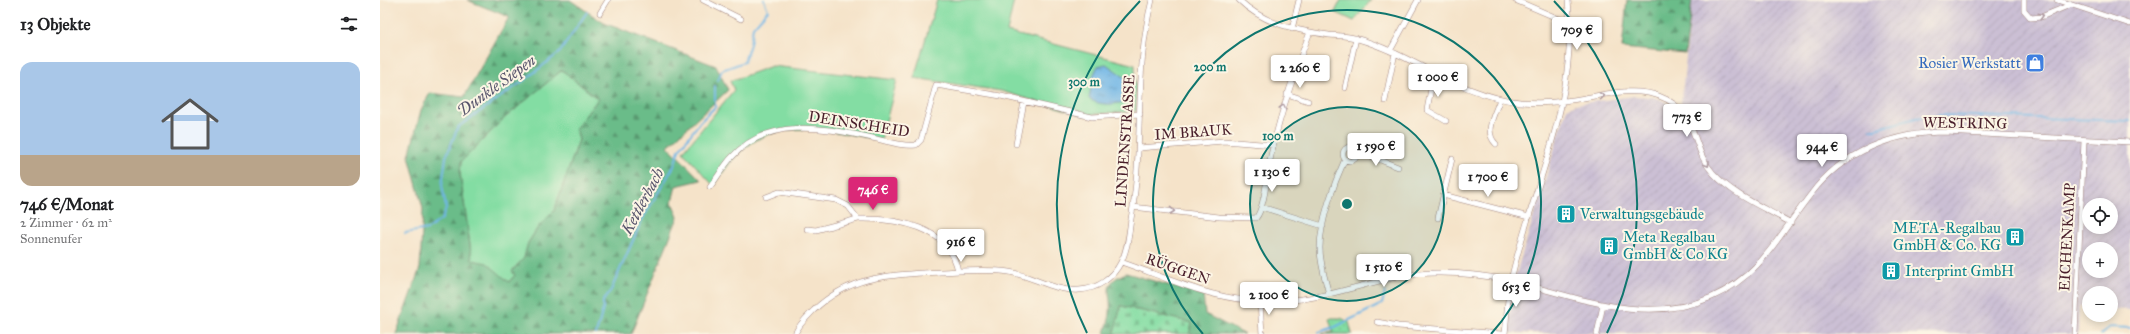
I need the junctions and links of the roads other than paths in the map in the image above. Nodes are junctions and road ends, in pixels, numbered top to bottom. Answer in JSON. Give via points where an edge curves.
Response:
{"nodes":[{"id":1,"x":608,"y":0,"type":"edge"},
{"id":2,"x":703,"y":0,"type":"edge"},
{"id":3,"x":1152,"y":0,"type":"edge"},
{"id":4,"x":1240,"y":0,"type":"edge"},
{"id":5,"x":1299,"y":0,"type":"edge"},
{"id":6,"x":1418,"y":0,"type":"edge"},
{"id":7,"x":1515,"y":0,"type":"edge"},
{"id":8,"x":1568,"y":0,"type":"edge"},
{"id":9,"x":2024,"y":0,"type":"edge"},
{"id":10,"x":2057,"y":0,"type":"edge"},
{"id":11,"x":2070,"y":5,"type":"junction"},
{"id":12,"x":600,"y":13,"type":"dead end"},
{"id":13,"x":741,"y":19,"type":"dead end"},
{"id":14,"x":1571,"y":24,"type":"junction"},
{"id":15,"x":2130,"y":24,"type":"edge"},
{"id":16,"x":1292,"y":29,"type":"junction"},
{"id":17,"x":1310,"y":32,"type":"junction"},
{"id":18,"x":1356,"y":38,"type":"junction"},
{"id":19,"x":1390,"y":50,"type":"junction"},
{"id":20,"x":1396,"y":53,"type":"junction"},
{"id":21,"x":1434,"y":73,"type":"junction"},
{"id":22,"x":1345,"y":88,"type":"dead end"},
{"id":23,"x":1287,"y":94,"type":"junction"},
{"id":24,"x":1500,"y":99,"type":"junction"},
{"id":25,"x":1308,"y":101,"type":"dead end"},
{"id":26,"x":1384,"y":101,"type":"dead end"},
{"id":27,"x":1564,"y":101,"type":"junction"},
{"id":28,"x":1024,"y":102,"type":"junction"},
{"id":29,"x":1140,"y":114,"type":"junction"},
{"id":30,"x":1446,"y":121,"type":"dead end"},
{"id":31,"x":2084,"y":141,"type":"junction"},
{"id":32,"x":2130,"y":142,"type":"edge"},
{"id":33,"x":1016,"y":144,"type":"dead end"},
{"id":34,"x":1496,"y":144,"type":"dead end"},
{"id":35,"x":1273,"y":145,"type":"junction"},
{"id":36,"x":1139,"y":148,"type":"junction"},
{"id":37,"x":1356,"y":153,"type":"junction"},
{"id":38,"x":1345,"y":159,"type":"junction"},
{"id":39,"x":1452,"y":159,"type":"dead end"},
{"id":40,"x":1398,"y":166,"type":"dead end"},
{"id":41,"x":710,"y":187,"type":"dead end"},
{"id":42,"x":1443,"y":195,"type":"junction"},
{"id":43,"x":766,"y":197,"type":"dead end"},
{"id":44,"x":1133,"y":207,"type":"junction"},
{"id":45,"x":1261,"y":207,"type":"junction"},
{"id":46,"x":1529,"y":217,"type":"junction"},
{"id":47,"x":1438,"y":218,"type":"dead end"},
{"id":48,"x":858,"y":220,"type":"junction"},
{"id":49,"x":1791,"y":222,"type":"junction"},
{"id":50,"x":1323,"y":226,"type":"junction"},
{"id":51,"x":807,"y":229,"type":"dead end"},
{"id":52,"x":1121,"y":262,"type":"junction"},
{"id":53,"x":958,"y":271,"type":"junction"},
{"id":54,"x":1510,"y":281,"type":"junction"},
{"id":55,"x":1329,"y":294,"type":"junction"},
{"id":56,"x":1260,"y":301,"type":"junction"},
{"id":57,"x":1603,"y":304,"type":"junction"},
{"id":58,"x":1378,"y":322,"type":"dead end"},
{"id":59,"x":794,"y":333,"type":"edge"},
{"id":60,"x":1262,"y":334,"type":"edge"},
{"id":61,"x":1502,"y":334,"type":"edge"},
{"id":62,"x":1505,"y":334,"type":"edge"},
{"id":63,"x":1597,"y":334,"type":"edge"},
{"id":64,"x":2075,"y":334,"type":"edge"}],
"edges":[{"from":1,"to":12,"type":"street"},
{"from":2,"to":13,"type":"street"},
{"from":3,"to":29,"type":"street","name":"LINDENSTRASSE","via":[[1142,46]]},
{"from":4,"to":16,"type":"street","via":[[1262,17]]},
{"from":5,"to":16,"type":"street"},
{"from":6,"to":19,"type":"street"},
{"from":7,"to":14,"type":"street"},
{"from":8,"to":14,"type":"street"},
{"from":9,"to":11,"type":"street","one_way":true,"via":[[2024,10],[2028,16],[2034,18]]},
{"from":10,"to":11,"type":"street"},
{"from":11,"to":15,"type":"street"},
{"from":14,"to":27,"type":"street"},
{"from":16,"to":17,"type":"street"},
{"from":17,"to":18,"type":"street"},
{"from":17,"to":23,"type":"street"},
{"from":18,"to":19,"type":"street"},
{"from":18,"to":22,"type":"street"},
{"from":19,"to":20,"type":"street"},
{"from":20,"to":21,"type":"street"},
{"from":20,"to":26,"type":"street"},
{"from":21,"to":24,"type":"street","via":[[1472,91]]},
{"from":21,"to":30,"type":"street","via":[[1427,110]]},
{"from":23,"to":25,"type":"street"},
{"from":35,"to":23,"type":"street","one_way":true},
{"from":24,"to":27,"type":"street","via":[[1540,103]]},
{"from":24,"to":34,"type":"street","via":[[1488,131]]},
{"from":27,"to":46,"type":"street"},
{"from":27,"to":49,"type":"street","one_way":true,"via":[[1633,92],[1650,93],[1664,98],[1677,107],[1689,121],[1705,161],[1716,176],[1741,195]]},
{"from":28,"to":29,"type":"street","via":[[1092,117]]},
{"from":28,"to":33,"type":"street"},
{"from":28,"to":41,"type":"street","name":"DEINSCHEID","via":[[995,94],[936,85],[921,140],[916,145],[820,128],[798,127],[772,132],[759,136],[740,149]]},
{"from":29,"to":36,"type":"street","name":"LINDENSTRASSE"},
{"from":31,"to":32,"type":"street","name":"WESTRING"},
{"from":31,"to":49,"type":"street","name":"WESTRING","via":[[1946,132],[1897,138],[1863,150],[1836,168],[1811,192]]},
{"from":31,"to":64,"type":"street","name":"EICHENKAMP"},
{"from":35,"to":36,"type":"street","name":"IM BRAUK","via":[[1224,141]]},
{"from":35,"to":45,"type":"street"},
{"from":36,"to":44,"type":"street","name":"LINDENSTRASSE"},
{"from":37,"to":38,"type":"street","via":[[1354,159]]},
{"from":37,"to":38,"type":"street","via":[[1352,148],[1347,148],[1343,153]]},
{"from":37,"to":40,"type":"street","via":[[1360,152]]},
{"from":38,"to":50,"type":"street","via":[[1335,183]]},
{"from":39,"to":42,"type":"street"},
{"from":42,"to":46,"type":"street"},
{"from":42,"to":47,"type":"street"},
{"from":43,"to":48,"type":"street","via":[[779,192],[832,198],[846,204]]},
{"from":44,"to":45,"type":"street","one_way":true,"via":[[1252,219],[1258,216]]},
{"from":44,"to":52,"type":"street","name":"LINDENSTRASSE"},
{"from":45,"to":50,"type":"street"},
{"from":46,"to":54,"type":"street"},
{"from":48,"to":51,"type":"street","via":[[816,230]]},
{"from":48,"to":53,"type":"street","via":[[903,223],[931,233],[948,248],[955,259]]},
{"from":49,"to":57,"type":"street","name":"WESTRING","via":[[1759,265],[1740,281],[1710,298],[1685,306],[1659,309],[1635,309]]},
{"from":50,"to":55,"type":"street","via":[[1321,258]]},
{"from":52,"to":53,"type":"street","name":"LINDENSTRASSE","via":[[1105,282],[1078,290],[1056,287],[1010,272]]},
{"from":52,"to":56,"type":"street","name":"RÜGGEN","via":[[1217,295]]},
{"from":53,"to":59,"type":"street","name":"LINDENSTRASSE","via":[[867,279],[837,292],[813,312]]},
{"from":54,"to":55,"type":"street","name":"RÜGGEN","via":[[1460,273],[1423,273],[1386,279]]},
{"from":54,"to":57,"type":"street","name":"WESTRING"},
{"from":54,"to":62,"type":"street"},
{"from":55,"to":56,"type":"street","name":"RÜGGEN","via":[[1288,301]]},
{"from":56,"to":60,"type":"street"},
{"from":57,"to":63,"type":"street"},
{"from":58,"to":61,"type":"street","via":[[1398,326]]}]}
